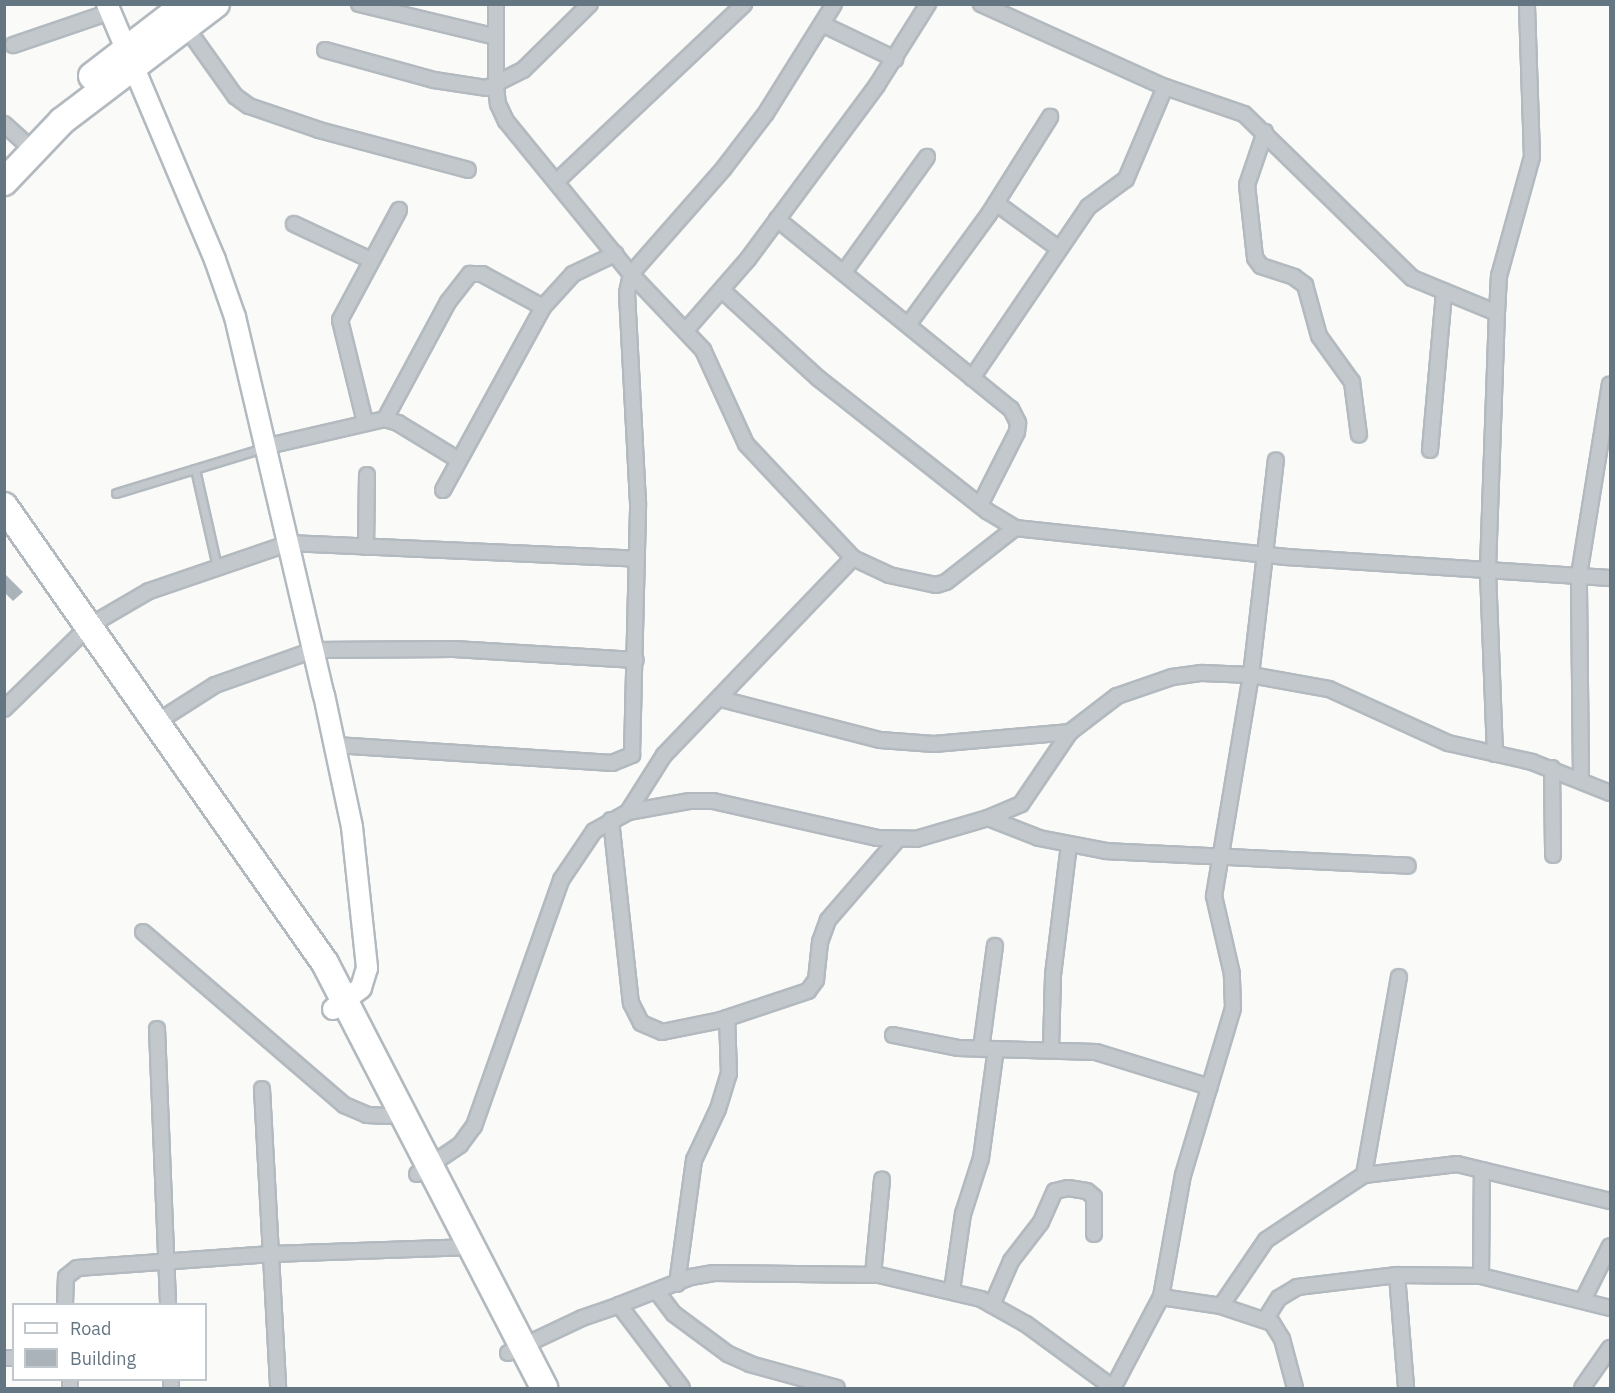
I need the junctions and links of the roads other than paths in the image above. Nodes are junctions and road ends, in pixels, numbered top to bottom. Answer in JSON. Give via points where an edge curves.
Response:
{"nodes":[{"id":1,"x":216,"y":4,"type":"edge"},
{"id":2,"x":359,"y":4,"type":"edge"},
{"id":3,"x":496,"y":4,"type":"edge"},
{"id":4,"x":590,"y":4,"type":"edge"},
{"id":5,"x":744,"y":4,"type":"edge"},
{"id":6,"x":834,"y":4,"type":"edge"},
{"id":7,"x":928,"y":4,"type":"edge"},
{"id":8,"x":981,"y":4,"type":"edge"},
{"id":9,"x":1527,"y":4,"type":"edge"},
{"id":10,"x":108,"y":8,"type":"edge"},
{"id":11,"x":186,"y":16,"type":"edge"},
{"id":12,"x":824,"y":25,"type":"junction"},
{"id":13,"x":496,"y":37,"type":"junction"},
{"id":14,"x":14,"y":45,"type":"dead end"},
{"id":15,"x":325,"y":50,"type":"dead end"},
{"id":16,"x":128,"y":58,"type":"junction"},
{"id":17,"x":895,"y":59,"type":"junction"},
{"id":18,"x":496,"y":86,"type":"junction"},
{"id":19,"x":1165,"y":87,"type":"junction"},
{"id":20,"x":1050,"y":117,"type":"dead end"},
{"id":21,"x":1265,"y":132,"type":"junction"},
{"id":22,"x":10,"y":141,"type":"edge"},
{"id":23,"x":927,"y":157,"type":"dead end"},
{"id":24,"x":468,"y":170,"type":"dead end"},
{"id":25,"x":4,"y":182,"type":"edge"},
{"id":26,"x":556,"y":182,"type":"junction"},
{"id":27,"x":996,"y":204,"type":"junction"},
{"id":28,"x":399,"y":210,"type":"dead end"},
{"id":29,"x":777,"y":219,"type":"junction"},
{"id":30,"x":294,"y":224,"type":"dead end"},
{"id":31,"x":1059,"y":249,"type":"junction"},
{"id":32,"x":615,"y":254,"type":"junction"},
{"id":33,"x":371,"y":260,"type":"junction"},
{"id":34,"x":844,"y":272,"type":"junction"},
{"id":35,"x":631,"y":274,"type":"junction"},
{"id":36,"x":723,"y":291,"type":"junction"},
{"id":37,"x":1444,"y":292,"type":"junction"},
{"id":38,"x":543,"y":307,"type":"junction"},
{"id":39,"x":1497,"y":313,"type":"junction"},
{"id":40,"x":908,"y":325,"type":"junction"},
{"id":41,"x":687,"y":329,"type":"junction"},
{"id":42,"x":972,"y":378,"type":"junction"},
{"id":43,"x":1611,"y":384,"type":"edge"},
{"id":44,"x":385,"y":419,"type":"junction"},
{"id":45,"x":365,"y":422,"type":"junction"},
{"id":46,"x":1607,"y":430,"type":"edge"},
{"id":47,"x":1359,"y":435,"type":"dead end"},
{"id":48,"x":268,"y":446,"type":"junction"},
{"id":49,"x":1430,"y":450,"type":"dead end"},
{"id":50,"x":458,"y":459,"type":"junction"},
{"id":51,"x":1276,"y":460,"type":"dead end"},
{"id":52,"x":195,"y":469,"type":"junction"},
{"id":53,"x":367,"y":475,"type":"dead end"},
{"id":54,"x":443,"y":490,"type":"dead end"},
{"id":55,"x":116,"y":493,"type":"dead end"},
{"id":56,"x":980,"y":505,"type":"junction"},
{"id":57,"x":4,"y":506,"type":"edge"},
{"id":58,"x":1016,"y":528,"type":"junction"},
{"id":59,"x":4,"y":531,"type":"edge"},
{"id":60,"x":290,"y":543,"type":"junction"},
{"id":61,"x":366,"y":546,"type":"junction"},
{"id":62,"x":1264,"y":553,"type":"junction"},
{"id":63,"x":853,"y":558,"type":"junction"},
{"id":64,"x":637,"y":559,"type":"junction"},
{"id":65,"x":217,"y":567,"type":"junction"},
{"id":66,"x":1488,"y":568,"type":"junction"},
{"id":67,"x":1579,"y":575,"type":"junction"},
{"id":68,"x":1611,"y":578,"type":"edge"},
{"id":69,"x":84,"y":631,"type":"junction"},
{"id":70,"x":314,"y":650,"type":"junction"},
{"id":71,"x":636,"y":660,"type":"junction"},
{"id":72,"x":1251,"y":675,"type":"junction"},
{"id":73,"x":721,"y":699,"type":"junction"},
{"id":74,"x":4,"y":709,"type":"edge"},
{"id":75,"x":157,"y":722,"type":"junction"},
{"id":76,"x":1070,"y":732,"type":"junction"},
{"id":77,"x":334,"y":745,"type":"junction"},
{"id":78,"x":1495,"y":754,"type":"junction"},
{"id":79,"x":1551,"y":768,"type":"junction"},
{"id":80,"x":1581,"y":778,"type":"junction"},
{"id":81,"x":1611,"y":793,"type":"edge"},
{"id":82,"x":628,"y":812,"type":"junction"},
{"id":83,"x":988,"y":818,"type":"junction"},
{"id":84,"x":611,"y":820,"type":"junction"},
{"id":85,"x":897,"y":840,"type":"junction"},
{"id":86,"x":1069,"y":844,"type":"junction"},
{"id":87,"x":1553,"y":855,"type":"dead end"},
{"id":88,"x":1218,"y":859,"type":"junction"},
{"id":89,"x":1408,"y":866,"type":"dead end"},
{"id":90,"x":143,"y":932,"type":"dead end"},
{"id":91,"x":995,"y":946,"type":"dead end"},
{"id":92,"x":1399,"y":977,"type":"dead end"},
{"id":93,"x":339,"y":1005,"type":"junction"},
{"id":94,"x":727,"y":1018,"type":"junction"},
{"id":95,"x":157,"y":1029,"type":"dead end"},
{"id":96,"x":893,"y":1035,"type":"dead end"},
{"id":97,"x":1051,"y":1048,"type":"junction"},
{"id":98,"x":989,"y":1049,"type":"junction"},
{"id":99,"x":1210,"y":1087,"type":"junction"},
{"id":100,"x":262,"y":1089,"type":"dead end"},
{"id":101,"x":388,"y":1116,"type":"junction"},
{"id":102,"x":1482,"y":1170,"type":"junction"},
{"id":103,"x":424,"y":1171,"type":"junction"},
{"id":104,"x":1364,"y":1175,"type":"junction"},
{"id":105,"x":882,"y":1179,"type":"dead end"},
{"id":106,"x":1611,"y":1201,"type":"edge"},
{"id":107,"x":1094,"y":1234,"type":"dead end"},
{"id":108,"x":1611,"y":1246,"type":"edge"},
{"id":109,"x":464,"y":1248,"type":"junction"},
{"id":110,"x":271,"y":1254,"type":"junction"},
{"id":111,"x":166,"y":1263,"type":"junction"},
{"id":112,"x":873,"y":1275,"type":"junction"},
{"id":113,"x":1397,"y":1275,"type":"junction"},
{"id":114,"x":1480,"y":1276,"type":"junction"},
{"id":115,"x":677,"y":1284,"type":"junction"},
{"id":116,"x":952,"y":1290,"type":"junction"},
{"id":117,"x":658,"y":1293,"type":"junction"},
{"id":118,"x":1161,"y":1297,"type":"junction"},
{"id":119,"x":1583,"y":1300,"type":"junction"},
{"id":120,"x":65,"y":1303,"type":"edge"},
{"id":121,"x":168,"y":1303,"type":"edge"},
{"id":122,"x":619,"y":1305,"type":"junction"},
{"id":123,"x":992,"y":1305,"type":"junction"},
{"id":124,"x":1221,"y":1306,"type":"junction"},
{"id":125,"x":1611,"y":1308,"type":"edge"},
{"id":126,"x":1265,"y":1320,"type":"junction"},
{"id":127,"x":1611,"y":1348,"type":"edge"},
{"id":128,"x":515,"y":1349,"type":"junction"},
{"id":129,"x":797,"y":1384,"type":"edge"},
{"id":130,"x":1113,"y":1388,"type":"edge"},
{"id":131,"x":278,"y":1389,"type":"edge"},
{"id":132,"x":526,"y":1389,"type":"edge"},
{"id":133,"x":544,"y":1389,"type":"edge"},
{"id":134,"x":682,"y":1389,"type":"edge"},
{"id":135,"x":837,"y":1389,"type":"edge"},
{"id":136,"x":1295,"y":1389,"type":"edge"},
{"id":137,"x":1406,"y":1389,"type":"edge"},
{"id":138,"x":1582,"y":1389,"type":"edge"}],
"edges":[{"from":1,"to":11,"type":"highway"},
{"from":2,"to":13,"type":"street"},
{"from":3,"to":13,"type":"street"},
{"from":4,"to":18,"type":"street","via":[[523,70]]},
{"from":5,"to":26,"type":"street"},
{"from":6,"to":12,"type":"street"},
{"from":7,"to":17,"type":"street"},
{"from":8,"to":19,"type":"street"},
{"from":9,"to":39,"type":"street","via":[[1532,157],[1499,276]]},
{"from":10,"to":14,"type":"street"},
{"from":10,"to":16,"type":"street"},
{"from":11,"to":16,"type":"highway"},
{"from":11,"to":24,"type":"street","via":[[235,96],[249,106],[319,130]]},
{"from":12,"to":17,"type":"street"},
{"from":12,"to":35,"type":"street","via":[[724,168]]},
{"from":13,"to":18,"type":"street"},
{"from":15,"to":18,"type":"street","via":[[434,80],[478,89]]},
{"from":16,"to":22,"type":"highway"},
{"from":16,"to":25,"type":"highway"},
{"from":16,"to":48,"type":"street","via":[[215,261],[248,363]]},
{"from":17,"to":29,"type":"street"},
{"from":18,"to":26,"type":"street","via":[[498,104],[506,121]]},
{"from":19,"to":21,"type":"street","via":[[1244,114]]},
{"from":19,"to":31,"type":"street","via":[[1126,178],[1088,207]]},
{"from":20,"to":27,"type":"street"},
{"from":21,"to":37,"type":"street","via":[[1295,168],[1408,275]]},
{"from":21,"to":47,"type":"street","via":[[1247,185],[1255,258],[1261,266],[1305,285],[1319,336],[1352,382]]},
{"from":23,"to":34,"type":"street"},
{"from":26,"to":32,"type":"street"},
{"from":27,"to":31,"type":"street"},
{"from":27,"to":40,"type":"street"},
{"from":28,"to":33,"type":"street"},
{"from":29,"to":34,"type":"street"},
{"from":29,"to":36,"type":"street"},
{"from":30,"to":33,"type":"street"},
{"from":31,"to":42,"type":"street"},
{"from":32,"to":35,"type":"street"},
{"from":32,"to":38,"type":"street","via":[[573,274]]},
{"from":33,"to":45,"type":"street","via":[[344,307],[339,326]]},
{"from":34,"to":40,"type":"street"},
{"from":35,"to":41,"type":"street"},
{"from":35,"to":64,"type":"street","via":[[627,293]]},
{"from":36,"to":41,"type":"street"},
{"from":36,"to":56,"type":"street","via":[[794,358]]},
{"from":37,"to":39,"type":"street"},
{"from":37,"to":49,"type":"street"},
{"from":38,"to":44,"type":"street","via":[[482,274],[470,274],[448,302]]},
{"from":38,"to":50,"type":"street"},
{"from":39,"to":66,"type":"street"},
{"from":40,"to":42,"type":"street"},
{"from":41,"to":63,"type":"street","via":[[703,350],[746,444]]},
{"from":42,"to":56,"type":"street","via":[[1011,409],[1018,423]]},
{"from":43,"to":46,"type":"street"},
{"from":44,"to":45,"type":"street"},
{"from":44,"to":50,"type":"street"},
{"from":45,"to":48,"type":"street"},
{"from":46,"to":67,"type":"street"},
{"from":48,"to":52,"type":"lane"},
{"from":48,"to":60,"type":"street"},
{"from":50,"to":54,"type":"street"},
{"from":51,"to":62,"type":"street"},
{"from":52,"to":55,"type":"lane"},
{"from":52,"to":65,"type":"lane"},
{"from":53,"to":61,"type":"street"},
{"from":56,"to":58,"type":"street"},
{"from":57,"to":69,"type":"highway"},
{"from":58,"to":62,"type":"street"},
{"from":58,"to":63,"type":"street","via":[[946,582],[936,585],[889,575]]},
{"from":59,"to":69,"type":"highway"},
{"from":60,"to":61,"type":"street"},
{"from":60,"to":65,"type":"street"},
{"from":60,"to":70,"type":"street"},
{"from":61,"to":64,"type":"street"},
{"from":62,"to":66,"type":"street"},
{"from":62,"to":72,"type":"street"},
{"from":63,"to":73,"type":"street"},
{"from":64,"to":71,"type":"street"},
{"from":65,"to":69,"type":"street","via":[[149,591]]},
{"from":66,"to":67,"type":"street"},
{"from":66,"to":78,"type":"street"},
{"from":67,"to":68,"type":"street"},
{"from":67,"to":80,"type":"street"},
{"from":69,"to":74,"type":"street"},
{"from":69,"to":75,"type":"highway"},
{"from":69,"to":93,"type":"highway"},
{"from":70,"to":71,"type":"street","via":[[454,649]]},
{"from":70,"to":75,"type":"street","via":[[215,685]]},
{"from":70,"to":77,"type":"street"},
{"from":71,"to":77,"type":"street","via":[[633,751],[621,762],[495,758]]},
{"from":72,"to":76,"type":"street","via":[[1202,673],[1141,685],[1100,707]]},
{"from":72,"to":78,"type":"street","via":[[1329,688],[1448,744]]},
{"from":72,"to":88,"type":"street"},
{"from":73,"to":76,"type":"street","via":[[880,740],[934,744]]},
{"from":73,"to":82,"type":"street","via":[[664,755]]},
{"from":75,"to":93,"type":"highway","via":[[325,963]]},
{"from":76,"to":83,"type":"street","via":[[1021,804]]},
{"from":77,"to":93,"type":"street","via":[[352,827],[367,968],[364,984]]},
{"from":78,"to":79,"type":"street"},
{"from":79,"to":80,"type":"street"},
{"from":79,"to":87,"type":"street"},
{"from":80,"to":81,"type":"street"},
{"from":82,"to":84,"type":"street"},
{"from":82,"to":85,"type":"street","via":[[713,801]]},
{"from":83,"to":85,"type":"street"},
{"from":83,"to":86,"type":"street","via":[[1038,838]]},
{"from":84,"to":94,"type":"street","via":[[627,980],[638,1018],[662,1032]]},
{"from":84,"to":103,"type":"street","via":[[584,842],[561,880],[474,1126],[460,1145]]},
{"from":85,"to":94,"type":"street","via":[[828,920],[813,987]]},
{"from":86,"to":88,"type":"street","via":[[1106,851]]},
{"from":86,"to":97,"type":"street","via":[[1053,975]]},
{"from":88,"to":89,"type":"street"},
{"from":88,"to":99,"type":"street","via":[[1214,896],[1234,990],[1233,1008]]},
{"from":90,"to":101,"type":"street","via":[[344,1105]]},
{"from":91,"to":98,"type":"street"},
{"from":92,"to":104,"type":"street"},
{"from":93,"to":101,"type":"highway"},
{"from":93,"to":103,"type":"highway"},
{"from":94,"to":115,"type":"street","via":[[729,1074],[718,1109],[694,1160]]},
{"from":95,"to":111,"type":"street"},
{"from":96,"to":98,"type":"street"},
{"from":97,"to":98,"type":"street"},
{"from":97,"to":99,"type":"street","via":[[1096,1052]]},
{"from":98,"to":116,"type":"street","via":[[979,1166],[963,1214]]},
{"from":99,"to":118,"type":"street","via":[[1183,1175]]},
{"from":100,"to":110,"type":"street"},
{"from":101,"to":103,"type":"highway"},
{"from":102,"to":104,"type":"street","via":[[1450,1164]]},
{"from":102,"to":106,"type":"street"},
{"from":102,"to":114,"type":"street"},
{"from":103,"to":109,"type":"highway"},
{"from":104,"to":124,"type":"street","via":[[1266,1240]]},
{"from":105,"to":112,"type":"street"},
{"from":107,"to":123,"type":"street","via":[[1094,1197],[1087,1191],[1068,1188],[1055,1191],[1041,1222],[1011,1261]]},
{"from":108,"to":119,"type":"street"},
{"from":109,"to":110,"type":"street"},
{"from":109,"to":128,"type":"highway"},
{"from":110,"to":111,"type":"street"},
{"from":110,"to":131,"type":"street"},
{"from":111,"to":120,"type":"street","via":[[72,1271],[64,1281]]},
{"from":111,"to":121,"type":"street"},
{"from":112,"to":115,"type":"street","via":[[714,1273]]},
{"from":112,"to":116,"type":"street"},
{"from":113,"to":114,"type":"street"},
{"from":113,"to":126,"type":"street","via":[[1297,1287],[1279,1298]]},
{"from":113,"to":137,"type":"street"},
{"from":114,"to":119,"type":"street"},
{"from":115,"to":117,"type":"street"},
{"from":116,"to":123,"type":"street"},
{"from":117,"to":122,"type":"street"},
{"from":117,"to":129,"type":"street","via":[[674,1314],[728,1354]]},
{"from":118,"to":124,"type":"street"},
{"from":118,"to":130,"type":"street"},
{"from":119,"to":125,"type":"street"},
{"from":122,"to":128,"type":"street"},
{"from":122,"to":134,"type":"street"},
{"from":123,"to":130,"type":"street"},
{"from":124,"to":126,"type":"street"},
{"from":126,"to":136,"type":"street","via":[[1280,1332]]},
{"from":127,"to":138,"type":"street"},
{"from":128,"to":132,"type":"highway"},
{"from":128,"to":133,"type":"highway"},
{"from":129,"to":135,"type":"street"}]}
